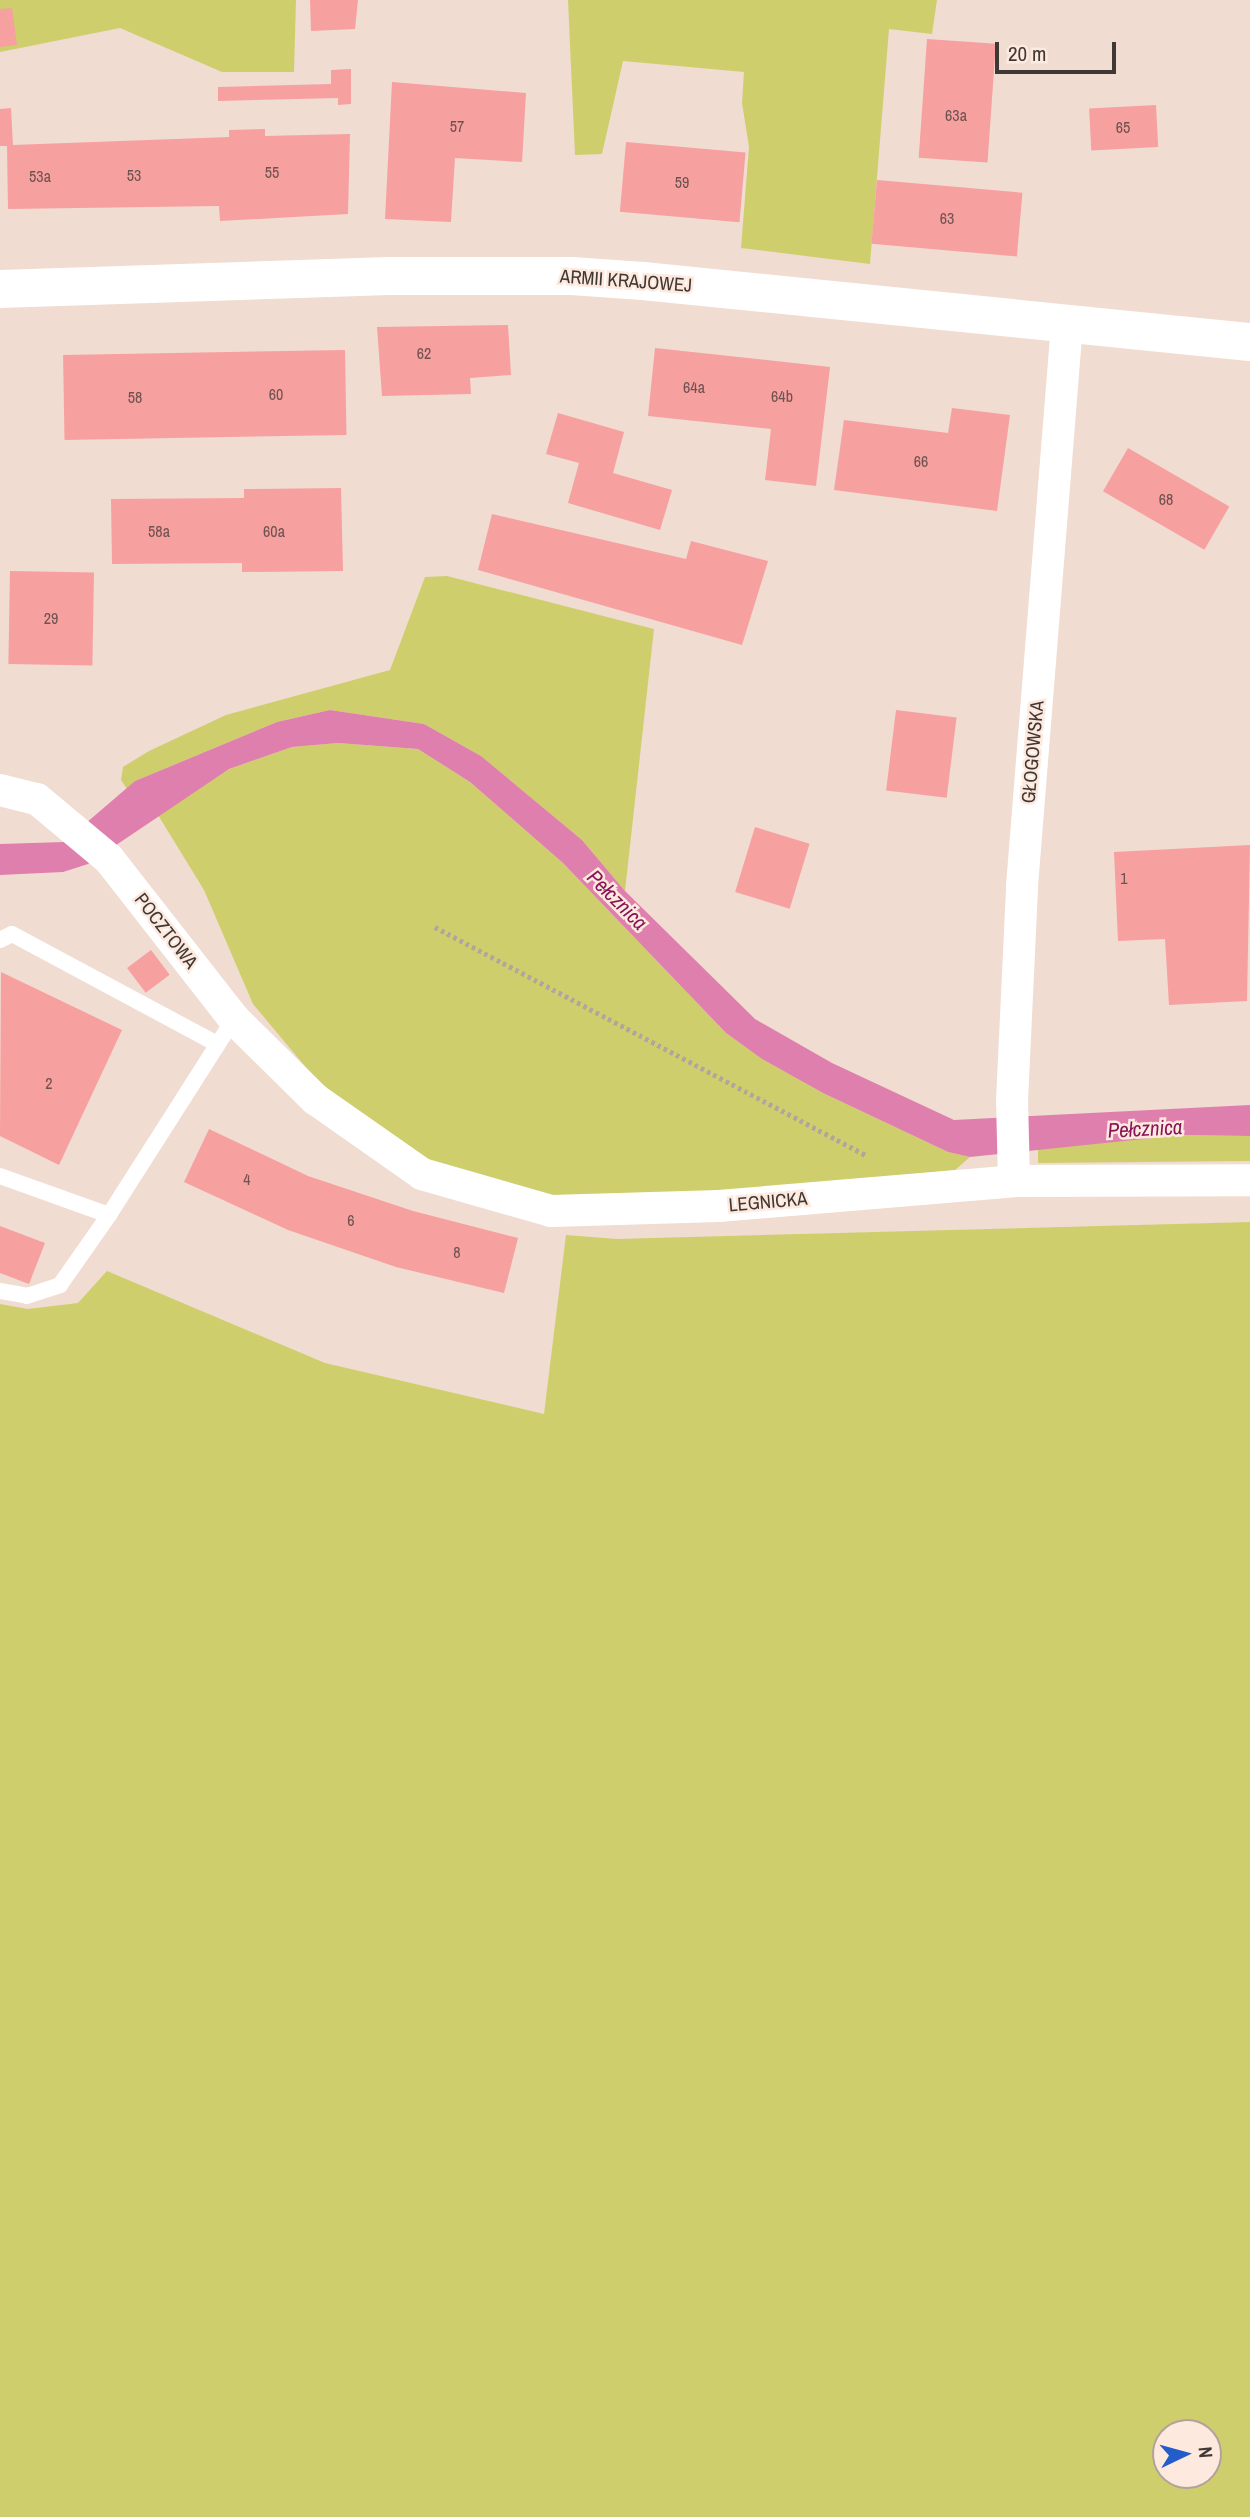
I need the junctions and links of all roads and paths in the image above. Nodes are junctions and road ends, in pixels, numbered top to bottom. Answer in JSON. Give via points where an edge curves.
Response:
{"nodes":[{"id":1,"x":0,"y":289,"type":"edge"},
{"id":2,"x":1067,"y":324,"type":"junction"},
{"id":3,"x":1250,"y":342,"type":"edge"},
{"id":4,"x":0,"y":790,"type":"edge"},
{"id":5,"x":435,"y":927,"type":"dead end"},
{"id":6,"x":0,"y":940,"type":"edge"},
{"id":7,"x":226,"y":1031,"type":"junction"},
{"id":8,"x":314,"y":1099,"type":"joint"},
{"id":9,"x":0,"y":1176,"type":"edge"},
{"id":10,"x":1250,"y":1180,"type":"edge"},
{"id":11,"x":1014,"y":1181,"type":"junction"},
{"id":12,"x":927,"y":1188,"type":"junction"},
{"id":13,"x":109,"y":1215,"type":"junction"},
{"id":14,"x":0,"y":1291,"type":"edge"}],
"edges":[{"from":1,"to":2,"type":"main road","name":"ARMII KRAJOWEJ","via":[[389,276],[562,276]]},
{"from":2,"to":3,"type":"main road","name":"ARMII KRAJOWEJ"},
{"from":2,"to":11,"type":"street","name":"GŁOGOWSKA","via":[[1022,886],[1012,1101]]},
{"from":4,"to":7,"type":"street","name":"POCZTOWA","via":[[37,799],[109,859]]},
{"from":5,"to":12,"type":"path"},
{"from":6,"to":7,"type":"lane","via":[[12,934]]},
{"from":7,"to":8,"type":"street","name":"POCZTOWA"},
{"from":7,"to":13,"type":"lane"},
{"from":8,"to":12,"type":"street","name":"LEGNICKA","via":[[422,1174],[551,1211],[719,1206]]},
{"from":9,"to":13,"type":"lane"},
{"from":10,"to":11,"type":"street","name":"LEGNICKA"},
{"from":11,"to":12,"type":"street","name":"LEGNICKA"},
{"from":13,"to":14,"type":"lane","via":[[60,1285],[27,1296]]}]}
